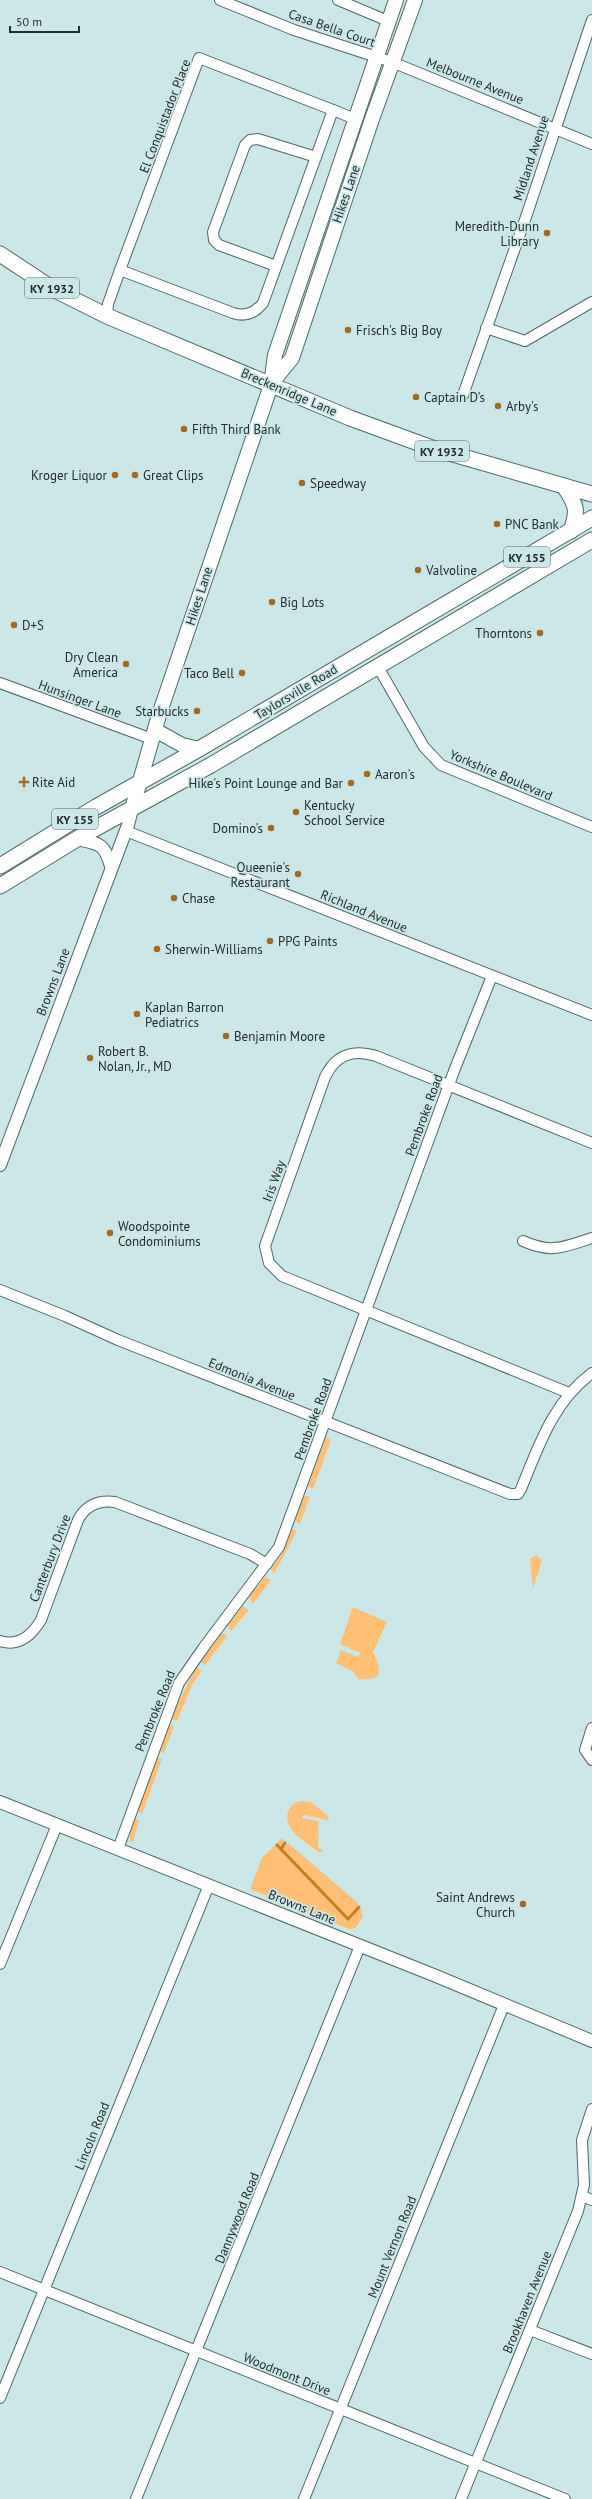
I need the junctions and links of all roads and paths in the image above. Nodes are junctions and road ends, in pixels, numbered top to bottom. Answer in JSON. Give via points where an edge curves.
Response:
{"nodes":[{"id":1,"x":220,"y":0,"type":"edge"},
{"id":2,"x":338,"y":0,"type":"edge"},
{"id":3,"x":396,"y":0,"type":"edge"},
{"id":4,"x":415,"y":0,"type":"edge"},
{"id":5,"x":592,"y":20,"type":"edge"},
{"id":6,"x":388,"y":21,"type":"junction"},
{"id":7,"x":376,"y":57,"type":"junction"},
{"id":8,"x":392,"y":62,"type":"junction"},
{"id":9,"x":333,"y":110,"type":"junction"},
{"id":10,"x":355,"y":119,"type":"junction"},
{"id":11,"x":555,"y":128,"type":"junction"},
{"id":12,"x":592,"y":144,"type":"edge"},
{"id":13,"x":316,"y":157,"type":"junction"},
{"id":14,"x":0,"y":254,"type":"edge"},
{"id":15,"x":276,"y":266,"type":"junction"},
{"id":16,"x":120,"y":270,"type":"junction"},
{"id":17,"x":592,"y":302,"type":"edge"},
{"id":18,"x":108,"y":316,"type":"junction"},
{"id":19,"x":486,"y":328,"type":"junction"},
{"id":20,"x":271,"y":385,"type":"junction"},
{"id":21,"x":463,"y":395,"type":"dead end"},
{"id":22,"x":564,"y":486,"type":"junction"},
{"id":23,"x":592,"y":494,"type":"edge"},
{"id":24,"x":592,"y":518,"type":"edge"},
{"id":25,"x":571,"y":531,"type":"junction"},
{"id":26,"x":592,"y":540,"type":"edge"},
{"id":27,"x":378,"y":667,"type":"junction"},
{"id":28,"x":0,"y":683,"type":"edge"},
{"id":29,"x":153,"y":734,"type":"junction"},
{"id":30,"x":200,"y":749,"type":"junction"},
{"id":31,"x":138,"y":784,"type":"junction"},
{"id":32,"x":132,"y":809,"type":"junction"},
{"id":33,"x":592,"y":827,"type":"edge"},
{"id":34,"x":126,"y":831,"type":"junction"},
{"id":35,"x":77,"y":839,"type":"junction"},
{"id":36,"x":0,"y":866,"type":"edge"},
{"id":37,"x":111,"y":866,"type":"junction"},
{"id":38,"x":0,"y":886,"type":"edge"},
{"id":39,"x":492,"y":976,"type":"junction"},
{"id":40,"x":592,"y":1015,"type":"edge"},
{"id":41,"x":449,"y":1085,"type":"junction"},
{"id":42,"x":592,"y":1143,"type":"edge"},
{"id":43,"x":0,"y":1165,"type":"edge"},
{"id":44,"x":592,"y":1238,"type":"edge"},
{"id":45,"x":523,"y":1241,"type":"dead end"},
{"id":46,"x":0,"y":1290,"type":"edge"},
{"id":47,"x":366,"y":1310,"type":"junction"},
{"id":48,"x":592,"y":1373,"type":"edge"},
{"id":49,"x":569,"y":1393,"type":"junction"},
{"id":50,"x":326,"y":1421,"type":"junction"},
{"id":51,"x":267,"y":1564,"type":"junction"},
{"id":52,"x":0,"y":1641,"type":"edge"},
{"id":53,"x":592,"y":1728,"type":"edge"},
{"id":54,"x":590,"y":1758,"type":"edge"},
{"id":55,"x":0,"y":1802,"type":"edge"},
{"id":56,"x":57,"y":1824,"type":"junction"},
{"id":57,"x":118,"y":1849,"type":"junction"},
{"id":58,"x":209,"y":1885,"type":"junction"},
{"id":59,"x":360,"y":1946,"type":"junction"},
{"id":60,"x":0,"y":1964,"type":"edge"},
{"id":61,"x":504,"y":2005,"type":"junction"},
{"id":62,"x":592,"y":2041,"type":"edge"},
{"id":63,"x":592,"y":2109,"type":"edge"},
{"id":64,"x":582,"y":2196,"type":"junction"},
{"id":65,"x":592,"y":2200,"type":"edge"},
{"id":66,"x":0,"y":2272,"type":"edge"},
{"id":67,"x":44,"y":2290,"type":"junction"},
{"id":68,"x":530,"y":2330,"type":"junction"},
{"id":69,"x":196,"y":2351,"type":"junction"},
{"id":70,"x":592,"y":2354,"type":"edge"},
{"id":71,"x":0,"y":2398,"type":"edge"},
{"id":72,"x":341,"y":2409,"type":"junction"},
{"id":73,"x":476,"y":2464,"type":"junction"},
{"id":74,"x":136,"y":2499,"type":"edge"},
{"id":75,"x":304,"y":2499,"type":"edge"},
{"id":76,"x":461,"y":2499,"type":"edge"},
{"id":77,"x":565,"y":2499,"type":"edge"}],
"edges":[{"from":1,"to":7,"type":"street","name":"Casa Bella Court","via":[[294,30]]},
{"from":2,"to":6,"type":"street"},
{"from":3,"to":6,"type":"main road","name":"Hikes Lane"},
{"from":4,"to":8,"type":"main road","name":"Hikes Lane"},
{"from":5,"to":11,"type":"street","name":"Midland Avenue"},
{"from":6,"to":7,"type":"main road","name":"Hikes Lane"},
{"from":7,"to":8,"type":"street","name":"Casa Bella Court"},
{"from":7,"to":10,"type":"main road","name":"Hikes Lane"},
{"from":8,"to":11,"type":"street","name":"Melbourne Avenue"},
{"from":8,"to":20,"type":"main road","name":"Hikes Lane","via":[[292,358]]},
{"from":9,"to":10,"type":"street","name":"El Conquistador Place"},
{"from":9,"to":13,"type":"street"},
{"from":9,"to":16,"type":"street","name":"El Conquistador Place","via":[[199,58]]},
{"from":10,"to":20,"type":"main road","name":"Hikes Lane","via":[[275,355]]},
{"from":11,"to":12,"type":"street","name":"Melbourne Avenue"},
{"from":11,"to":19,"type":"street","name":"Midland Avenue"},
{"from":13,"to":15,"type":"street"},
{"from":13,"to":15,"type":"street","via":[[258,139],[250,140],[245,145],[213,232],[218,245]]},
{"from":14,"to":18,"type":"main road","name":"Breckenridge Lane","number":"KY 1932","via":[[53,289]]},
{"from":15,"to":16,"type":"street","via":[[263,303],[253,313],[246,315],[232,313]]},
{"from":16,"to":18,"type":"street","name":"El Conquistador Place","via":[[108,304]]},
{"from":17,"to":19,"type":"street","via":[[525,341]]},
{"from":18,"to":20,"type":"main road","name":"Breckenridge Lane","number":"KY 1932"},
{"from":19,"to":21,"type":"street","name":"Midland Avenue"},
{"from":20,"to":22,"type":"main road","name":"Breckenridge Lane","number":"KY 1932","via":[[417,443]]},
{"from":20,"to":29,"type":"main road","name":"Hikes Lane"},
{"from":22,"to":23,"type":"main road","name":"Breckenridge Lane","number":"KY 1932"},
{"from":22,"to":25,"type":"main road","via":[[575,503],[577,514]]},
{"from":24,"to":25,"type":"main road","name":"Taylorsville Road","number":"KY 155"},
{"from":25,"to":30,"type":"main road","name":"Taylorsville Road","number":"KY 155"},
{"from":26,"to":27,"type":"main road","name":"Taylorsville Road","number":"KY 155"},
{"from":27,"to":32,"type":"main road","name":"Taylorsville Road","number":"KY 155"},
{"from":27,"to":33,"type":"street","name":"Yorkshire Boulevard","via":[[424,746],[438,762],[451,770]]},
{"from":28,"to":29,"type":"street","name":"Hunsinger Lane"},
{"from":29,"to":30,"type":"main road"},
{"from":29,"to":31,"type":"main road","name":"Hikes Lane"},
{"from":30,"to":31,"type":"main road","name":"Taylorsville Road","number":"KY 155"},
{"from":31,"to":32,"type":"main road","name":"Hikes Lane"},
{"from":31,"to":36,"type":"main road","name":"Taylorsville Road","number":"KY 155"},
{"from":32,"to":34,"type":"street","name":"Browns Lane"},
{"from":32,"to":35,"type":"main road","name":"Taylorsville Road","number":"KY 155"},
{"from":34,"to":37,"type":"street","name":"Browns Lane"},
{"from":34,"to":39,"type":"street","name":"Richland Avenue"},
{"from":35,"to":37,"type":"street","via":[[102,846],[106,850]]},
{"from":35,"to":38,"type":"main road","name":"Taylorsville Road","number":"KY 155"},
{"from":37,"to":43,"type":"street","name":"Browns Lane"},
{"from":39,"to":40,"type":"street","name":"Richland Avenue"},
{"from":39,"to":41,"type":"street","name":"Pembroke Road"},
{"from":41,"to":42,"type":"street","name":"Iris Way"},
{"from":41,"to":47,"type":"street","name":"Pembroke Road"},
{"from":41,"to":47,"type":"street","name":"Iris Way","via":[[376,1056],[358,1052],[345,1055],[334,1062],[323,1084],[267,1236],[266,1252],[272,1266],[282,1276]]},
{"from":44,"to":45,"type":"street","via":[[546,1249]]},
{"from":46,"to":50,"type":"street","name":"Edmonia Avenue","via":[[118,1340]]},
{"from":47,"to":49,"type":"street","name":"Iris Way"},
{"from":47,"to":50,"type":"street","name":"Pembroke Road"},
{"from":48,"to":49,"type":"street"},
{"from":49,"to":50,"type":"street","name":"Edmonia Avenue","via":[[549,1422],[518,1494],[510,1494]]},
{"from":50,"to":51,"type":"street","name":"Pembroke Road","via":[[279,1547]]},
{"from":51,"to":52,"type":"street","name":"Canterbury Drive","via":[[250,1554],[115,1502],[96,1503],[85,1510],[78,1520],[35,1630],[16,1642]]},
{"from":51,"to":57,"type":"street","name":"Pembroke Road","via":[[179,1683]]},
{"from":53,"to":54,"type":"street","via":[[585,1750]]},
{"from":55,"to":56,"type":"street","name":"Browns Lane"},
{"from":56,"to":57,"type":"street","name":"Browns Lane"},
{"from":56,"to":60,"type":"street"},
{"from":57,"to":58,"type":"street","name":"Browns Lane"},
{"from":58,"to":59,"type":"street","name":"Browns Lane"},
{"from":58,"to":67,"type":"street","name":"Lincoln Road"},
{"from":59,"to":61,"type":"street","name":"Browns Lane"},
{"from":59,"to":69,"type":"street","name":"Dannywood Road"},
{"from":61,"to":62,"type":"street","name":"Browns Lane"},
{"from":61,"to":72,"type":"street","name":"Mount Vernon Road"},
{"from":63,"to":64,"type":"street","name":"Brookhaven Avenue","via":[[582,2140]]},
{"from":64,"to":65,"type":"street"},
{"from":64,"to":68,"type":"street","name":"Brookhaven Avenue"},
{"from":66,"to":67,"type":"street","name":"Woodmont Drive"},
{"from":67,"to":69,"type":"street","name":"Woodmont Drive"},
{"from":67,"to":71,"type":"street","name":"Lincoln Road"},
{"from":68,"to":70,"type":"street"},
{"from":68,"to":73,"type":"street","name":"Brookhaven Avenue"},
{"from":69,"to":72,"type":"street","name":"Woodmont Drive"},
{"from":69,"to":74,"type":"street","name":"Dannywood Road"},
{"from":72,"to":73,"type":"street","name":"Woodmont Drive"},
{"from":72,"to":75,"type":"street","name":"Mount Vernon Road"},
{"from":73,"to":76,"type":"street","name":"Brookhaven Avenue"},
{"from":73,"to":77,"type":"street","name":"Woodmont Drive"}]}
